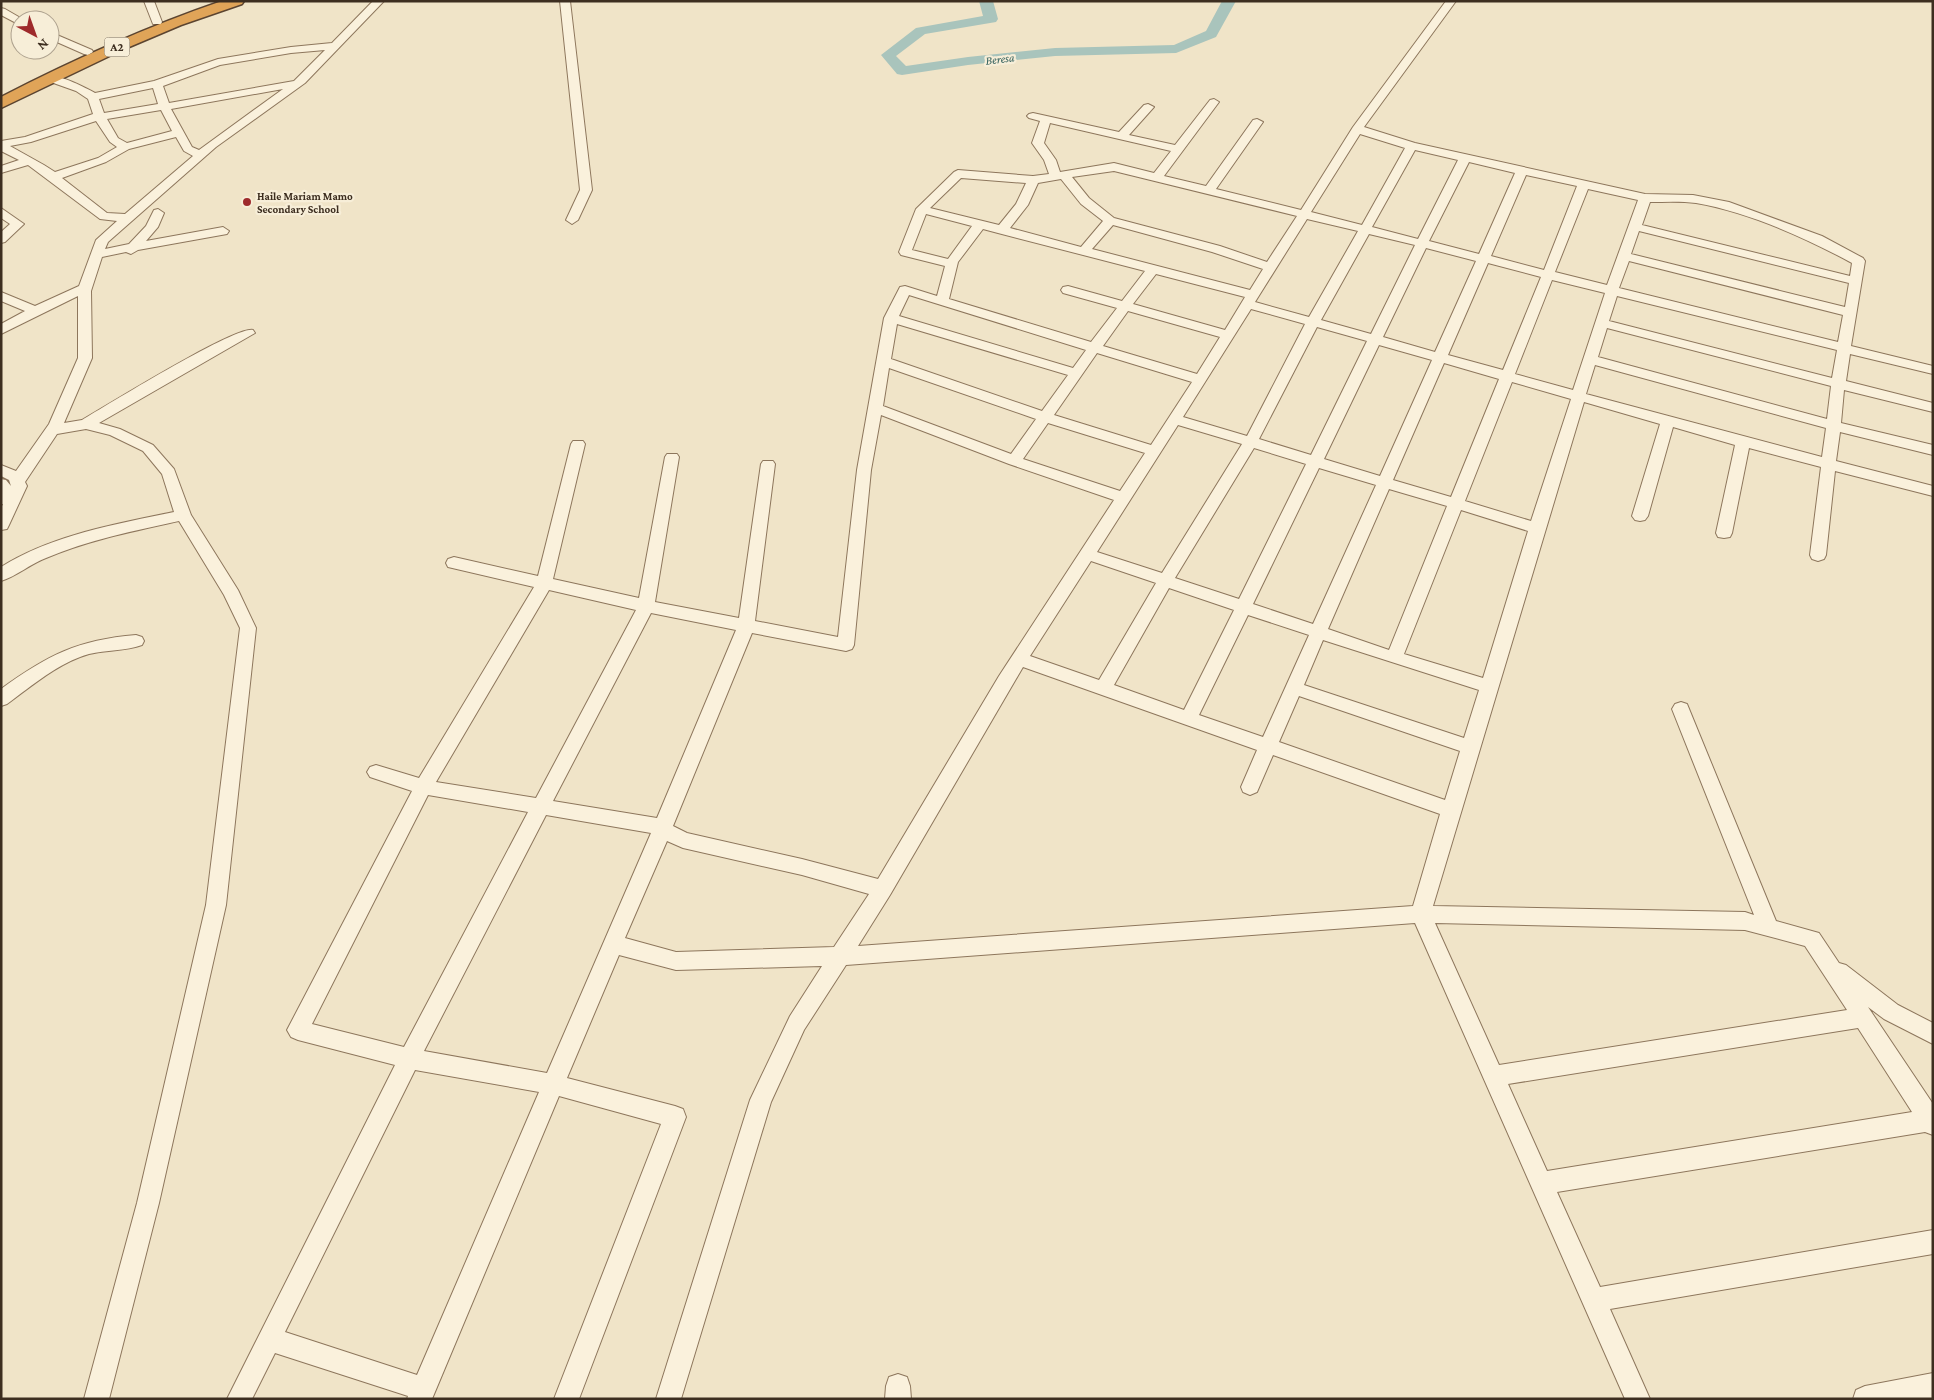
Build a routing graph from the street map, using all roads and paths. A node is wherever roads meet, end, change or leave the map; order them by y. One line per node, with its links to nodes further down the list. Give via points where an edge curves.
1 (11, 1): 8 (street)
2 (149, 1): 9 (street)
3 (216, 1): 9 (highway, A2)
4 (237, 1): 13 (highway, A2, via 146,34)
5 (379, 1): 11 (street)
6 (565, 1): 50 (street, via 586,190)
7 (1451, 1): 26 (street)
8 (2, 12)
9 (157, 22): 12 (highway, A2)
10 (60, 39): 12 (street)
11 (335, 46): 14 (street, via 218,62); 15 (street)
12 (88, 52): 16 (highway, A2)
13 (49, 78): 17 (street, via 80,89); 19 (highway, A2)
14 (157, 84): 17 (street); 20 (street)
15 (297, 84): 20 (street); 33 (street)
16 (1, 94)
17 (93, 98): 23 (street)
18 (1214, 102): 32 (street)
19 (1, 103)
20 (165, 107): 23 (street); 27 (street)
21 (1148, 107): 28 (street)
22 (1033, 116): 24 (street)
23 (99, 117): 29 (street); 31 (street, via 114,140)
24 (1046, 119): 28 (street); 38 (street, via 1038,142)
25 (1257, 122): 43 (street)
26 (1357, 129): 30 (street); 48 (street)
27 (178, 134): 31 (street); 33 (street, via 188,148)
28 (1122, 136): 32 (street)
29 (1, 145): 35 (street)
30 (1412, 146): 34 (street); 54 (street)
31 (125, 147): 39 (street, via 102,160)
32 (1178, 149): 40 (street)
33 (201, 155): 49 (street)
34 (1465, 158): 37 (street); 58 (street)
35 (29, 161): 36 (street); 39 (street)
36 (1, 170)
37 (1522, 171): 42 (street); 64 (street)
38 (1060, 175): 40 (street, via 1114,166); 41 (street); 51 (street)
39 (53, 177): 49 (street, via 104,216)
40 (1157, 177): 43 (street)
41 (1033, 180): 45 (street, via 958,174); 55 (street, via 1022,205)
42 (1584, 185): 44 (street); 68 (street)
43 (1209, 190): 48 (street)
44 (1645, 198): 53 (street); 69 (street, via 1693,199 1725,206 1818,239 1860,261)
45 (922, 209): 52 (street); 65 (street, via 905,252)
46 (1, 212): 57 (street, via 18,224)
47 (158, 213): 59 (street, via 152,227)
48 (1305, 214): 54 (street); 66 (street)
49 (127, 218): 61 (street, via 102,240)
50 (572, 220)
51 (1110, 221): 60 (street); 66 (street, via 1216,249)
52 (980, 224): 55 (street); 65 (street)
53 (1636, 228): 62 (street); 69 (street)
54 (1367, 229): 58 (street); 80 (street)
55 (1002, 230): 60 (street)
56 (223, 231): 59 (street)
57 (1, 239)
58 (1422, 243): 64 (street); 85 (street)
59 (133, 248): 61 (street); 63 (street)
60 (1084, 251): 67 (street)
61 (96, 254): 70 (street)
62 (1625, 256): 72 (street); 78 (street)
63 (123, 258)
64 (1484, 258): 68 (street); 88 (street)
65 (951, 264): 75 (street)
66 (1271, 268): 74 (street)
67 (1153, 269): 74 (street); 76 (street)
68 (1550, 274): 72 (street); 93 (street)
69 (1855, 281): 78 (street)
70 (85, 288): 77 (street); 104 (street, via 85,358)
71 (1068, 290): 76 (street)
72 (1612, 290): 81 (street); 87 (street)
73 (1, 296): 77 (street)
74 (1251, 300): 80 (street); 84 (street)
75 (942, 301): 79 (street, via 905,290); 86 (street)
76 (1125, 306): 84 (street); 86 (street)
77 (35, 311): 82 (street)
78 (1849, 312): 87 (street)
79 (891, 318): 90 (street); 92 (street)
80 (1313, 322): 85 (street); 105 (street)
81 (1602, 323): 89 (street); 95 (street)
82 (1, 330)
83 (248, 333): 102 (street)
84 (1228, 335): 94 (street)
85 (1375, 339): 88 (street); 112 (street)
86 (1094, 348): 92 (street); 94 (street)
87 (1844, 348): 91 (street); 95 (street)
88 (1440, 357): 93 (street); 117 (street)
89 (1590, 359): 96 (street); 103 (street)
90 (883, 361): 97 (street); 99 (street)
91 (1933, 370)
92 (1076, 373): 99 (street)
93 (1508, 376): 96 (street); 121 (street)
94 (1200, 380): 100 (street)
95 (1838, 384): 98 (street); 103 (street)
96 (1578, 396): 101 (street); 125 (street)
97 (875, 408): 111 (street); 135 (street, via 864,470 846,645)
98 (1933, 408)
99 (1045, 417): 109 (street); 111 (street)
100 (1175, 419): 105 (street); 109 (street)
101 (1668, 421): 106 (street); 123 (street)
102 (86, 424): 104 (street); 122 (street, via 115,432 148,448 169,473)
103 (1834, 426): 108 (street); 114 (street)
104 (53, 430): 116 (street)
105 (1251, 442): 112 (street); 131 (street)
106 (1743, 442): 114 (street); 126 (street)
107 (578, 444): 132 (street)
108 (1933, 450)
109 (1154, 451): 119 (street)
110 (672, 458): 133 (street)
111 (1014, 461): 119 (street)
112 (1316, 461): 117 (street); 134 (street)
113 (768, 464): 135 (street)
114 (1829, 464): 118 (street); 128 (street)
115 (2, 475): 116 (street, via 15,477); 120 (street, via 4,493)
116 (17, 482): 124 (street, via 19,486)
117 (1386, 482): 121 (street); 136 (street)
118 (1933, 491)
119 (1123, 498): 127 (street)
120 (1, 499)
121 (1456, 503): 125 (street); 138 (street)
122 (182, 515): 130 (street, via 87,538 39,555); 172 (street, via 232,594 248,628 216,905 148,1203)
123 (1640, 516)
124 (1, 525)
125 (1537, 528): 140 (street)
126 (1724, 533)
127 (1087, 554): 131 (street); 139 (street)
128 (1818, 555)
129 (454, 563): 132 (street)
130 (1, 575)
131 (1165, 581): 134 (street); 141 (street)
132 (544, 584): 133 (street); 149 (street)
133 (646, 606): 135 (street); 151 (street)
134 (1243, 608): 136 (street); 145 (street)
135 (745, 626): 153 (street)
136 (1318, 632): 138 (street); 142 (street)
137 (136, 641): 143 (street, via 103,644 73,653 36,673)
138 (1394, 658): 140 (street)
139 (1020, 659): 141 (street); 154 (street)
140 (1488, 686): 147 (street)
141 (1104, 687): 145 (street)
142 (1294, 688): 146 (street); 147 (street)
143 (1, 699)
144 (1681, 710): 156 (street)
145 (1188, 718): 146 (street)
146 (1268, 746): 150 (street); 152 (street)
147 (1470, 747): 152 (street)
148 (376, 772): 149 (street)
149 (423, 787): 151 (street); 162 (street, via 298,1030)
150 (1250, 787)
151 (542, 807): 153 (street); 162 (street)
152 (1451, 810): 155 (street)
153 (662, 829): 154 (street, via 683,840); 157 (street)
154 (883, 889): 158 (street)
155 (1421, 914): 156 (street, via 1745,921); 158 (street); 163 (street)
156 (1769, 927): 159 (street, via 1812,939)
157 (612, 944): 158 (street, via 676,961); 164 (street)
158 (839, 956): 175 (street, via 797,1023 761,1100)
159 (1828, 964): 160 (street); 161 (street, via 1891,1012)
160 (1863, 1017): 163 (street); 165 (street)
161 (1933, 1034)
162 (409, 1059): 164 (street); 169 (street)
163 (1493, 1076): 166 (street)
164 (552, 1084): 171 (street); 174 (street, via 675,1117)
165 (1932, 1122): 166 (street)
166 (1541, 1183): 168 (street)
167 (1933, 1242): 168 (street)
168 (1594, 1300): 176 (street)
169 (269, 1339): 171 (street); 173 (street)
170 (1933, 1386): 177 (street)
171 (421, 1394)
172 (96, 1399)
173 (239, 1399)
174 (566, 1399)
175 (668, 1399)
176 (1638, 1399)
177 (1865, 1399)

